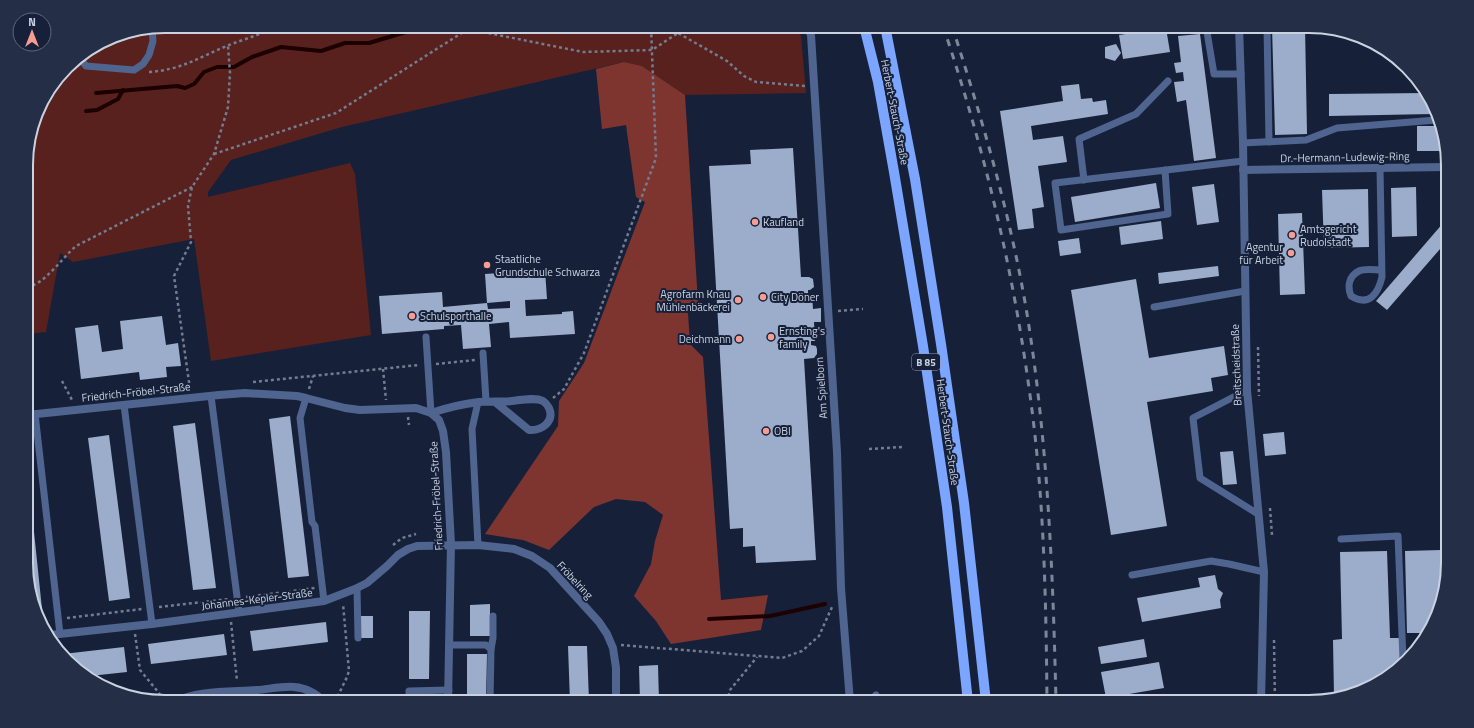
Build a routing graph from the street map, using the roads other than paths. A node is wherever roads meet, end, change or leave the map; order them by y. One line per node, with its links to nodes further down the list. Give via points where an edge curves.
1 (810, 33): 58 (street, Am Spielborn, via 837,452 841,588)
2 (866, 33): 59 (main road, Herbert-Stauch-Straße / B 85, via 879,89 923,346 947,507)
3 (886, 33): 60 (main road, Herbert-Stauch-Straße / B 85, via 915,179 941,344 964,503)
4 (1207, 33): 9 (lane, via 1214,74)
5 (1239, 33): 9 (street, Breitscheidstraße)
6 (1267, 33): 12 (lane)
7 (152, 34): 8 (lane, via 149,55 143,64 134,70 86,66)
8 (83, 62)
9 (1241, 74): 13 (street, Breitscheidstraße)
10 (1168, 81): 19 (lane, via 1136,114 1079,138)
11 (1433, 120): 12 (lane, via 1337,128 1306,140)
12 (1269, 142): 13 (lane)
13 (1243, 143): 14 (street, Breitscheidstraße)
14 (1243, 161): 17 (lane); 18 (street, Breitscheidstraße)
15 (1380, 168): 16 (street, Dr.-Hermann-Ludewig-Ring); 18 (street, Dr.-Hermann-Ludewig-Ring); 20 (lane)
16 (1441, 168)
17 (1165, 170): 19 (lane); 19 (lane, via 1168,214 1061,230 1055,183)
18 (1243, 170): 21 (street, Breitscheidstraße)
19 (1084, 180)
20 (1382, 270): 20 (lane, via 1379,289 1370,298 1362,301 1351,296 1349,284 1352,276 1360,270)
21 (1245, 291): 22 (lane); 25 (street, Breitscheidstraße)
22 (1154, 307)
23 (426, 336): 31 (lane)
24 (483, 356): 28 (lane)
25 (1247, 390): 34 (street, Breitscheidstraße); 34 (lane, via 1193,418 1200,478)
26 (211, 396): 27 (street, Friedrich-Fröbel-Straße, via 245,393); 30 (street, Friedrich-Fröbel-Straße); 42 (lane)
27 (306, 398): 31 (street, Friedrich-Fröbel-Straße, via 360,410 416,408); 41 (lane, via 300,418)
28 (482, 402): 29 (street); 31 (street); 37 (lane, via 472,428)
29 (495, 402): 29 (street, via 543,401 550,411 550,418 543,428 529,430)
30 (124, 405): 32 (street, Friedrich-Fröbel-Straße); 44 (lane)
31 (430, 413): 36 (street, Friedrich-Fröbel-Straße, via 439,420 443,431)
32 (33, 415)
33 (33, 430): 45 (lane)
34 (1258, 514): 38 (street, Breitscheidstraße)
35 (1341, 539): 50 (lane, via 1398,536)
36 (450, 544): 37 (street, Fröbelring); 40 (street, Johannes-Kepler-Straße, via 408,549 367,583); 48 (street, Friedrich-Fröbel-Straße)
37 (478, 545): 57 (street, Fröbelring, via 514,550 532,556 550,568 607,634 613,648 616,668)
38 (1264, 572): 39 (lane, via 1211,562); 61 (street, Breitscheidstraße)
39 (1132, 575)
40 (357, 588): 41 (street, Johannes-Kepler-Straße); 47 (lane)
41 (324, 601): 42 (street, Johannes-Kepler-Straße)
42 (235, 613): 44 (street, Johannes-Kepler-Straße)
43 (493, 616): 49 (lane, via 494,638)
44 (152, 624): 45 (street, Johannes-Kepler-Straße)
45 (60, 634): 46 (street, Johannes-Kepler-Straße)
46 (55, 635)
47 (358, 638)
48 (449, 645): 49 (lane, via 486,645); 51 (street, Friedrich-Fröbel-Straße)
49 (491, 649): 56 (lane)
50 (1403, 655)
51 (448, 690): 54 (lane, via 409,691); 55 (street, Friedrich-Fröbel-Straße)
52 (194, 695): 53 (street, via 293,687)
53 (316, 695)
54 (409, 695)
55 (448, 695)
56 (490, 695)
57 (616, 695)
58 (849, 695)
59 (967, 695)
60 (985, 695)
61 (1262, 695)

